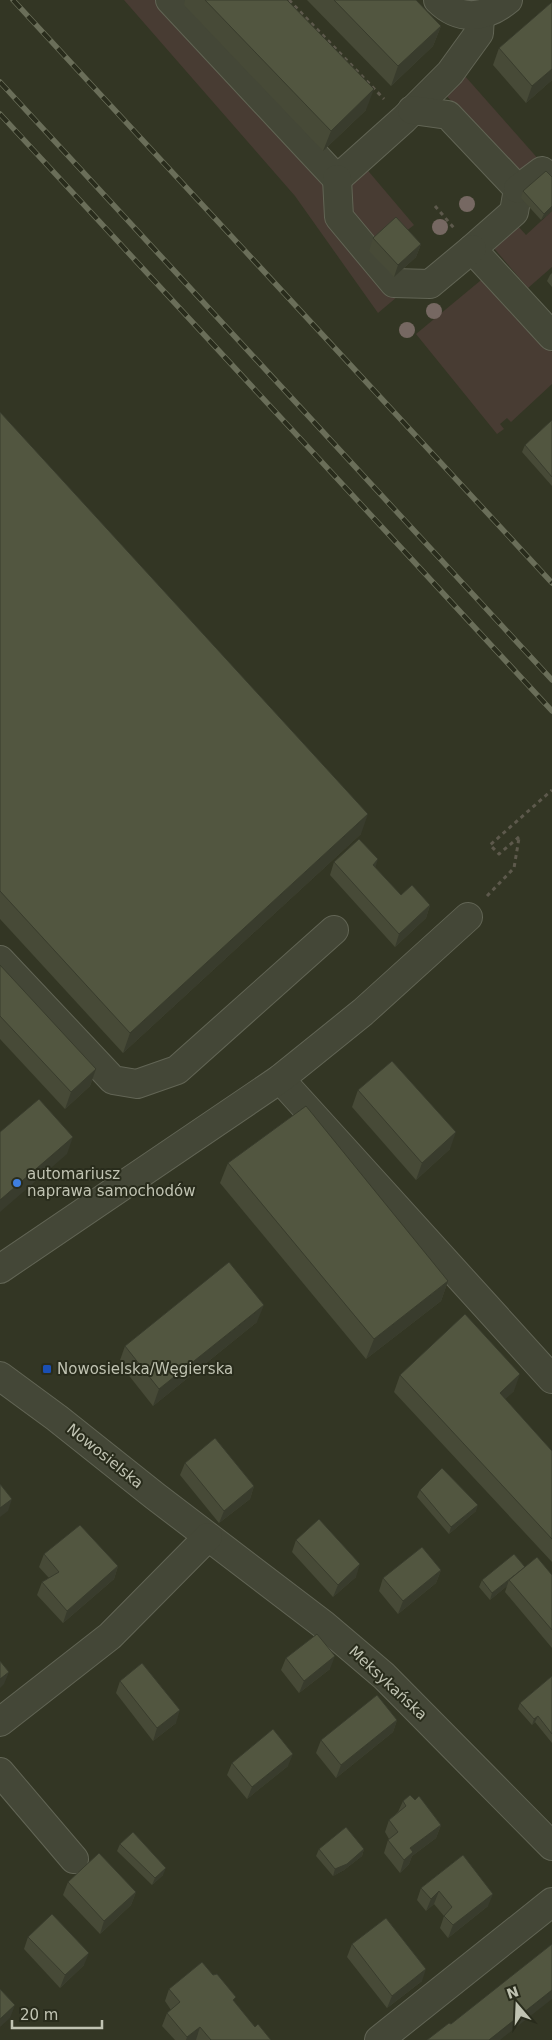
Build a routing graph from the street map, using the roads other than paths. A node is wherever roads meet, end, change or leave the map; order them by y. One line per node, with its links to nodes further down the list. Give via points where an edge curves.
1 (170, 0): 6 (street)
2 (438, 0): 4 (street, via 460,15)
3 (508, 0): 4 (street)
4 (480, 15): 5 (street, via 479,33 450,73)
5 (408, 115): 6 (street); 8 (street, via 448,116)
6 (337, 178): 9 (street, via 340,217 394,283 430,284)
7 (552, 181): 8 (street, via 542,171)
8 (518, 189): 9 (street, via 514,212)
9 (472, 249): 10 (street)
10 (552, 336)
11 (468, 916): 14 (street, via 363,1012)
12 (334, 930): 13 (street, via 177,1070 137,1084 113,1080)
13 (0, 960)
14 (280, 1079): 15 (street); 17 (street)
15 (0, 1269)
16 (0, 1376): 18 (street, Nowosielska)
17 (552, 1379)
18 (208, 1537): 19 (street, via 110,1636); 21 (street, Meksykańska, via 324,1625 384,1676)
19 (0, 1722)
20 (0, 1772): 22 (street)
21 (552, 1846)
22 (74, 1859)
23 (552, 1902): 24 (street)
24 (379, 2040)

